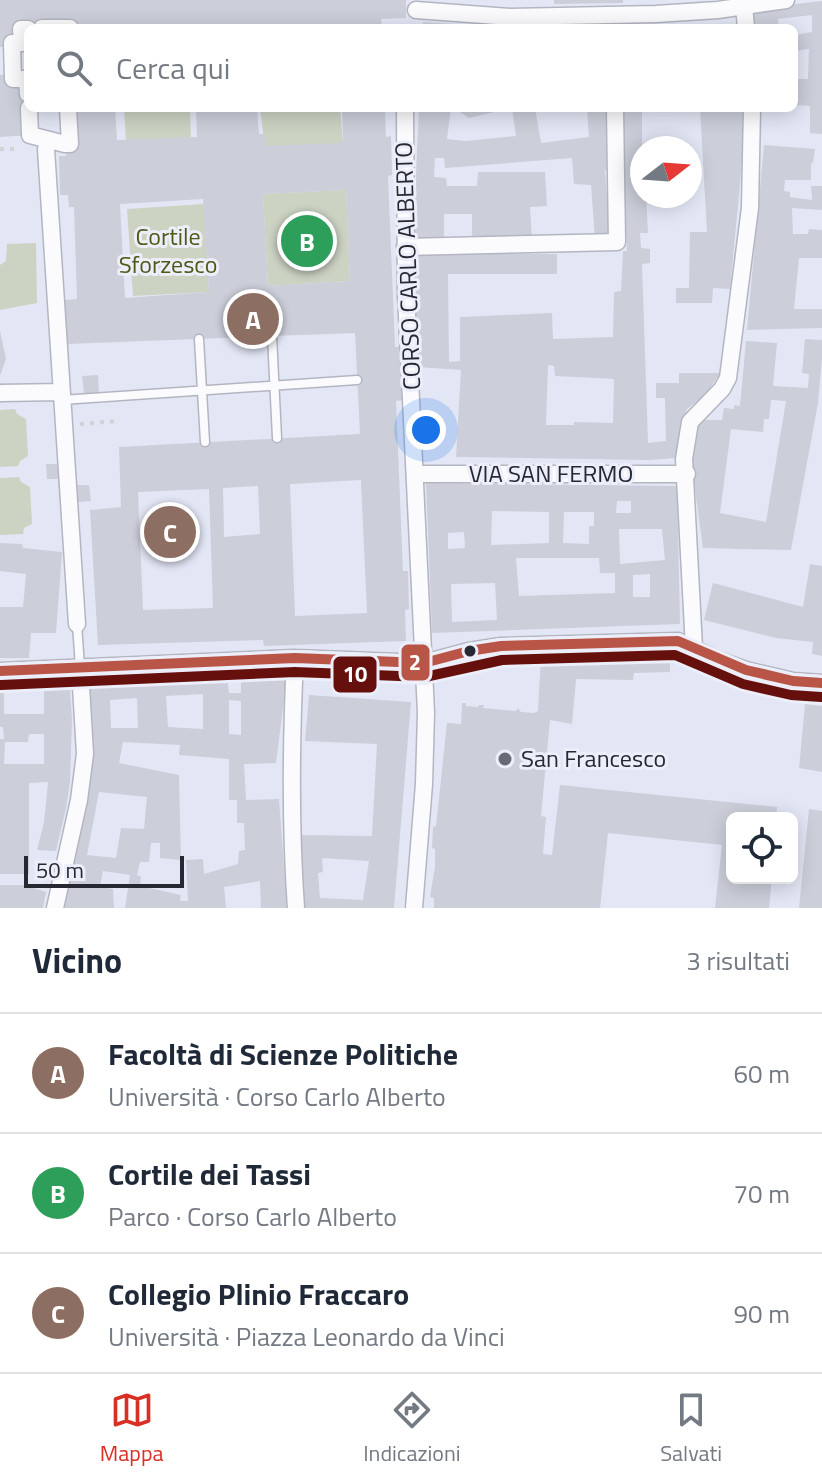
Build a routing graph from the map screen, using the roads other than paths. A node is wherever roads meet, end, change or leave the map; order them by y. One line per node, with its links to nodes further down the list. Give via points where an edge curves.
1 (786, 0): 4 (street)
2 (417, 5): 6 (street, via 511,17)
3 (717, 5): 4 (street); 5 (street)
4 (744, 6): 8 (street)
5 (655, 7): 7 (street)
6 (544, 8): 7 (street)
7 (610, 21)
8 (746, 24)
9 (24, 29): 10 (street, via 22,43 12,43 13,79)
10 (24, 79)
11 (29, 112): 12 (street, via 30,135 70,144)
12 (68, 112)
13 (405, 112): 17 (street, CORSO CARLO ALBERTO)
14 (615, 112): 17 (street, via 617,242)
15 (752, 112): 28 (street, via 750,208 728,378 690,422)
16 (46, 149): 24 (street)
17 (405, 247): 27 (street, CORSO CARLO ALBERTO)
18 (272, 336): 21 (lane)
19 (199, 339): 22 (lane)
20 (357, 380): 21 (lane)
21 (274, 385): 22 (lane); 25 (lane)
22 (202, 390): 24 (lane); 26 (lane)
23 (0, 393): 24 (street)
24 (62, 396): 29 (street)
25 (277, 438)
26 (205, 442)
27 (416, 474): 28 (street, VIA SAN FERMO); 32 (street, CORSO CARLO ALBERTO)
28 (687, 474): 30 (street)
29 (77, 624): 33 (lane)
30 (694, 648): 32 (street, via 678,641 501,646); 35 (street, via 746,670)
31 (295, 658): 32 (street); 33 (street); 37 (street, via 291,756)
32 (424, 663): 38 (street, CORSO CARLO ALBERTO, via 424,784)
33 (80, 669): 34 (street); 36 (street, via 85,754)
34 (0, 671)
35 (822, 683)
36 (55, 908)
37 (296, 908)
38 (414, 908)

